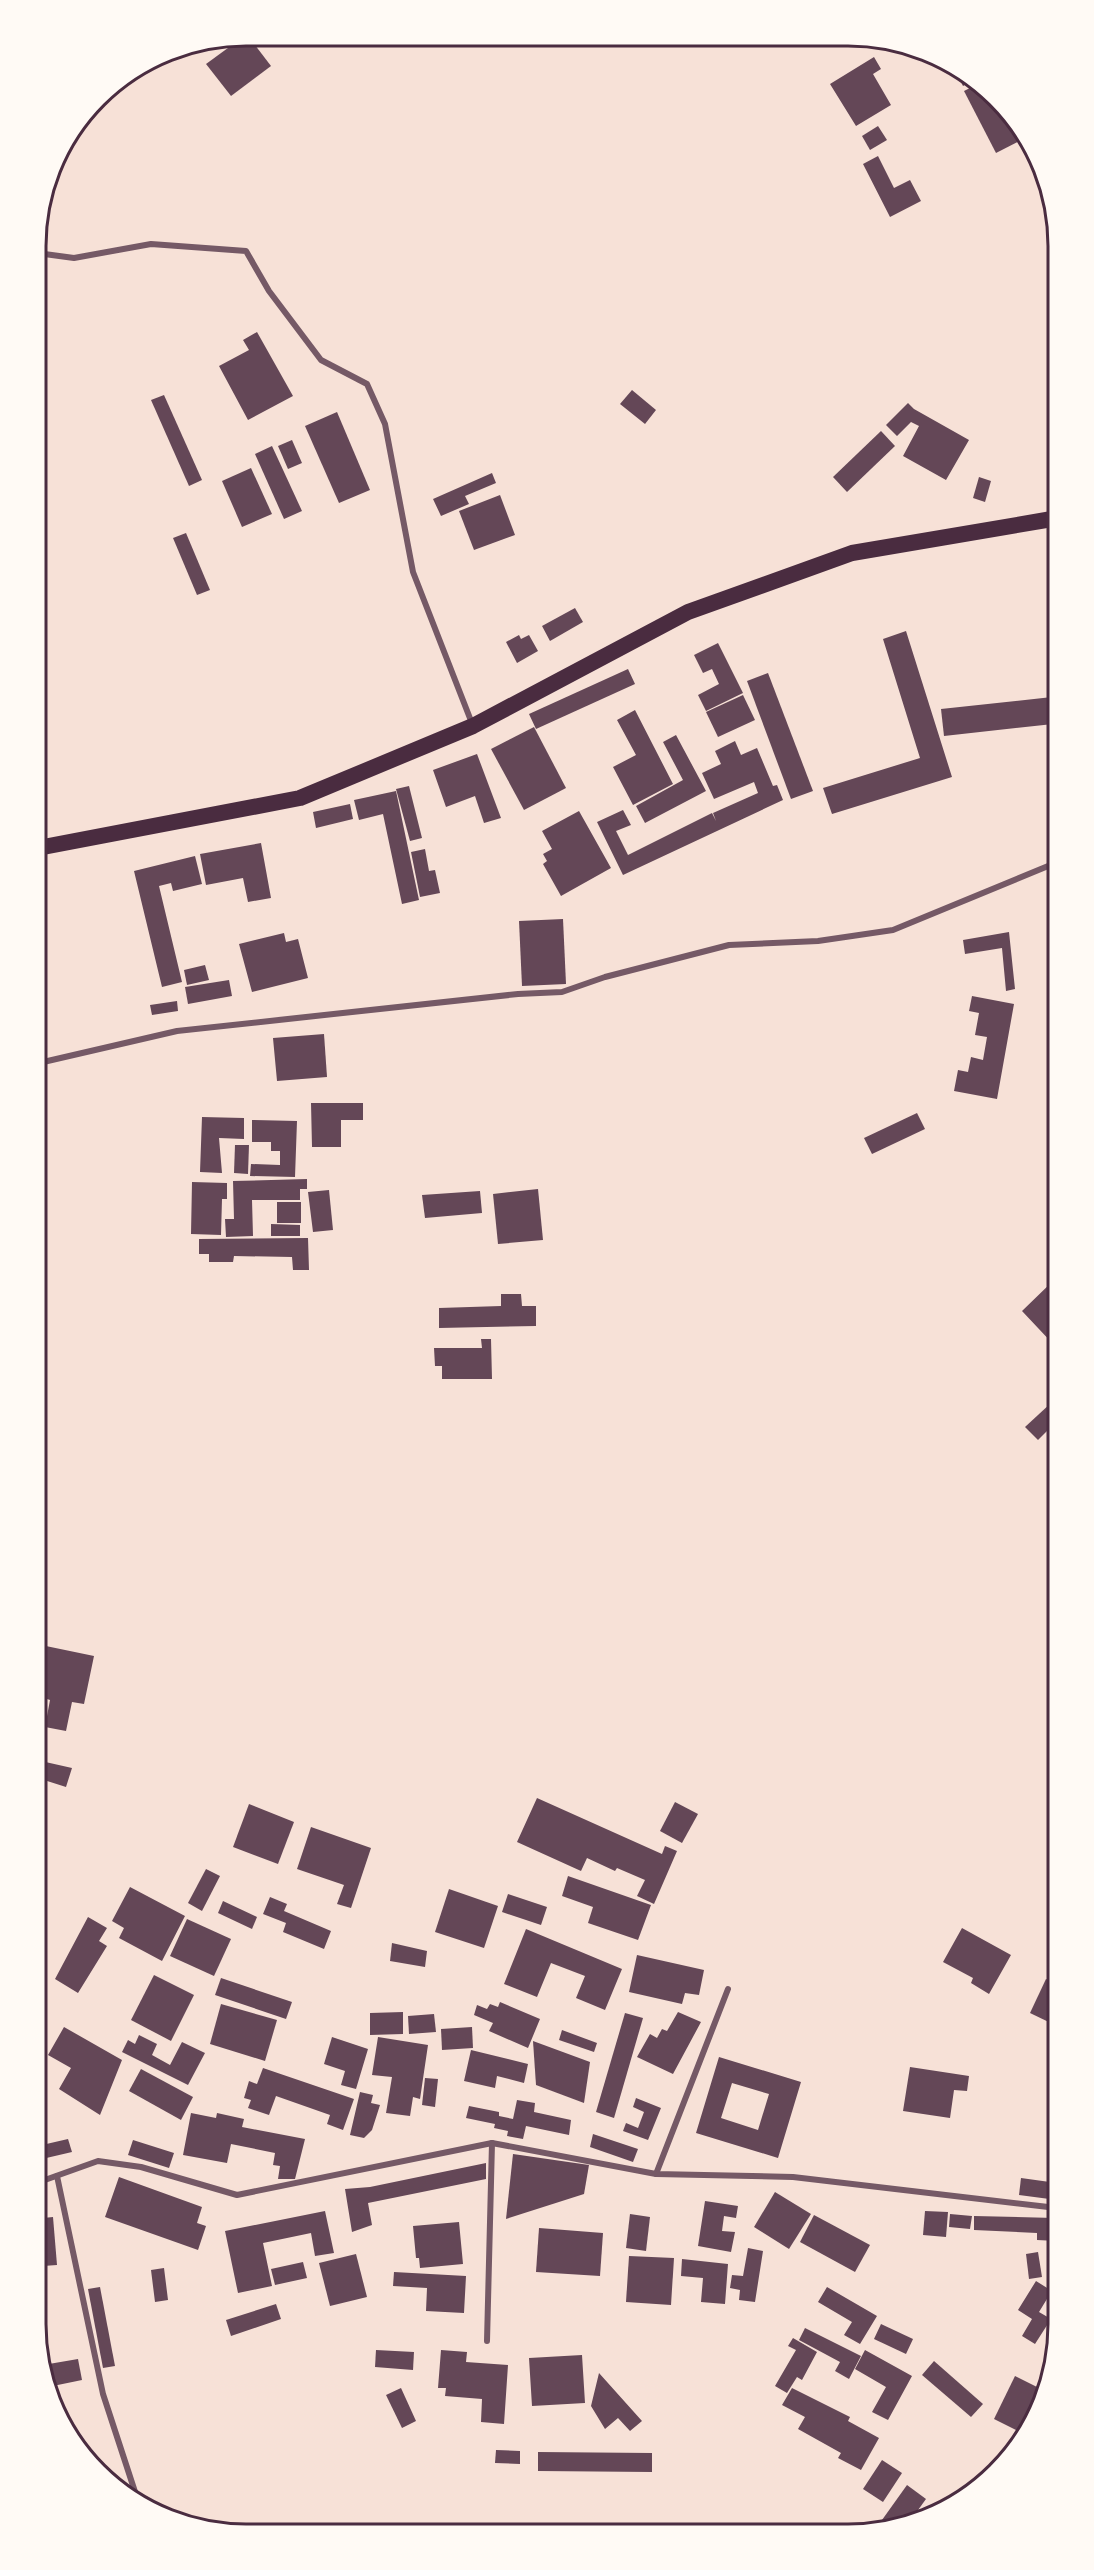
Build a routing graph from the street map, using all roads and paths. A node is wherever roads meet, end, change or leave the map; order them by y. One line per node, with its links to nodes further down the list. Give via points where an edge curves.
1 (47, 254): 3 (street, via 74,258 151,244 246,251 269,291 321,360 367,384 386,424 413,572)
2 (1048, 520): 3 (highway, via 852,553 688,612)
3 (473, 726): 4 (highway, via 300,798)
4 (47, 846)
5 (1048, 866): 6 (street, via 893,930 818,941 729,945 605,977 562,993 518,994 177,1031)
6 (47, 1061)
7 (728, 1989): 9 (street)
8 (492, 2143): 9 (street); 10 (street, via 237,2195 141,2168 98,2161); 13 (street)
9 (656, 2174): 12 (street, via 793,2177)
10 (57, 2176): 11 (street); 14 (street, via 103,2394)
11 (46, 2180)
12 (1047, 2207)
13 (487, 2341)
14 (134, 2489)

